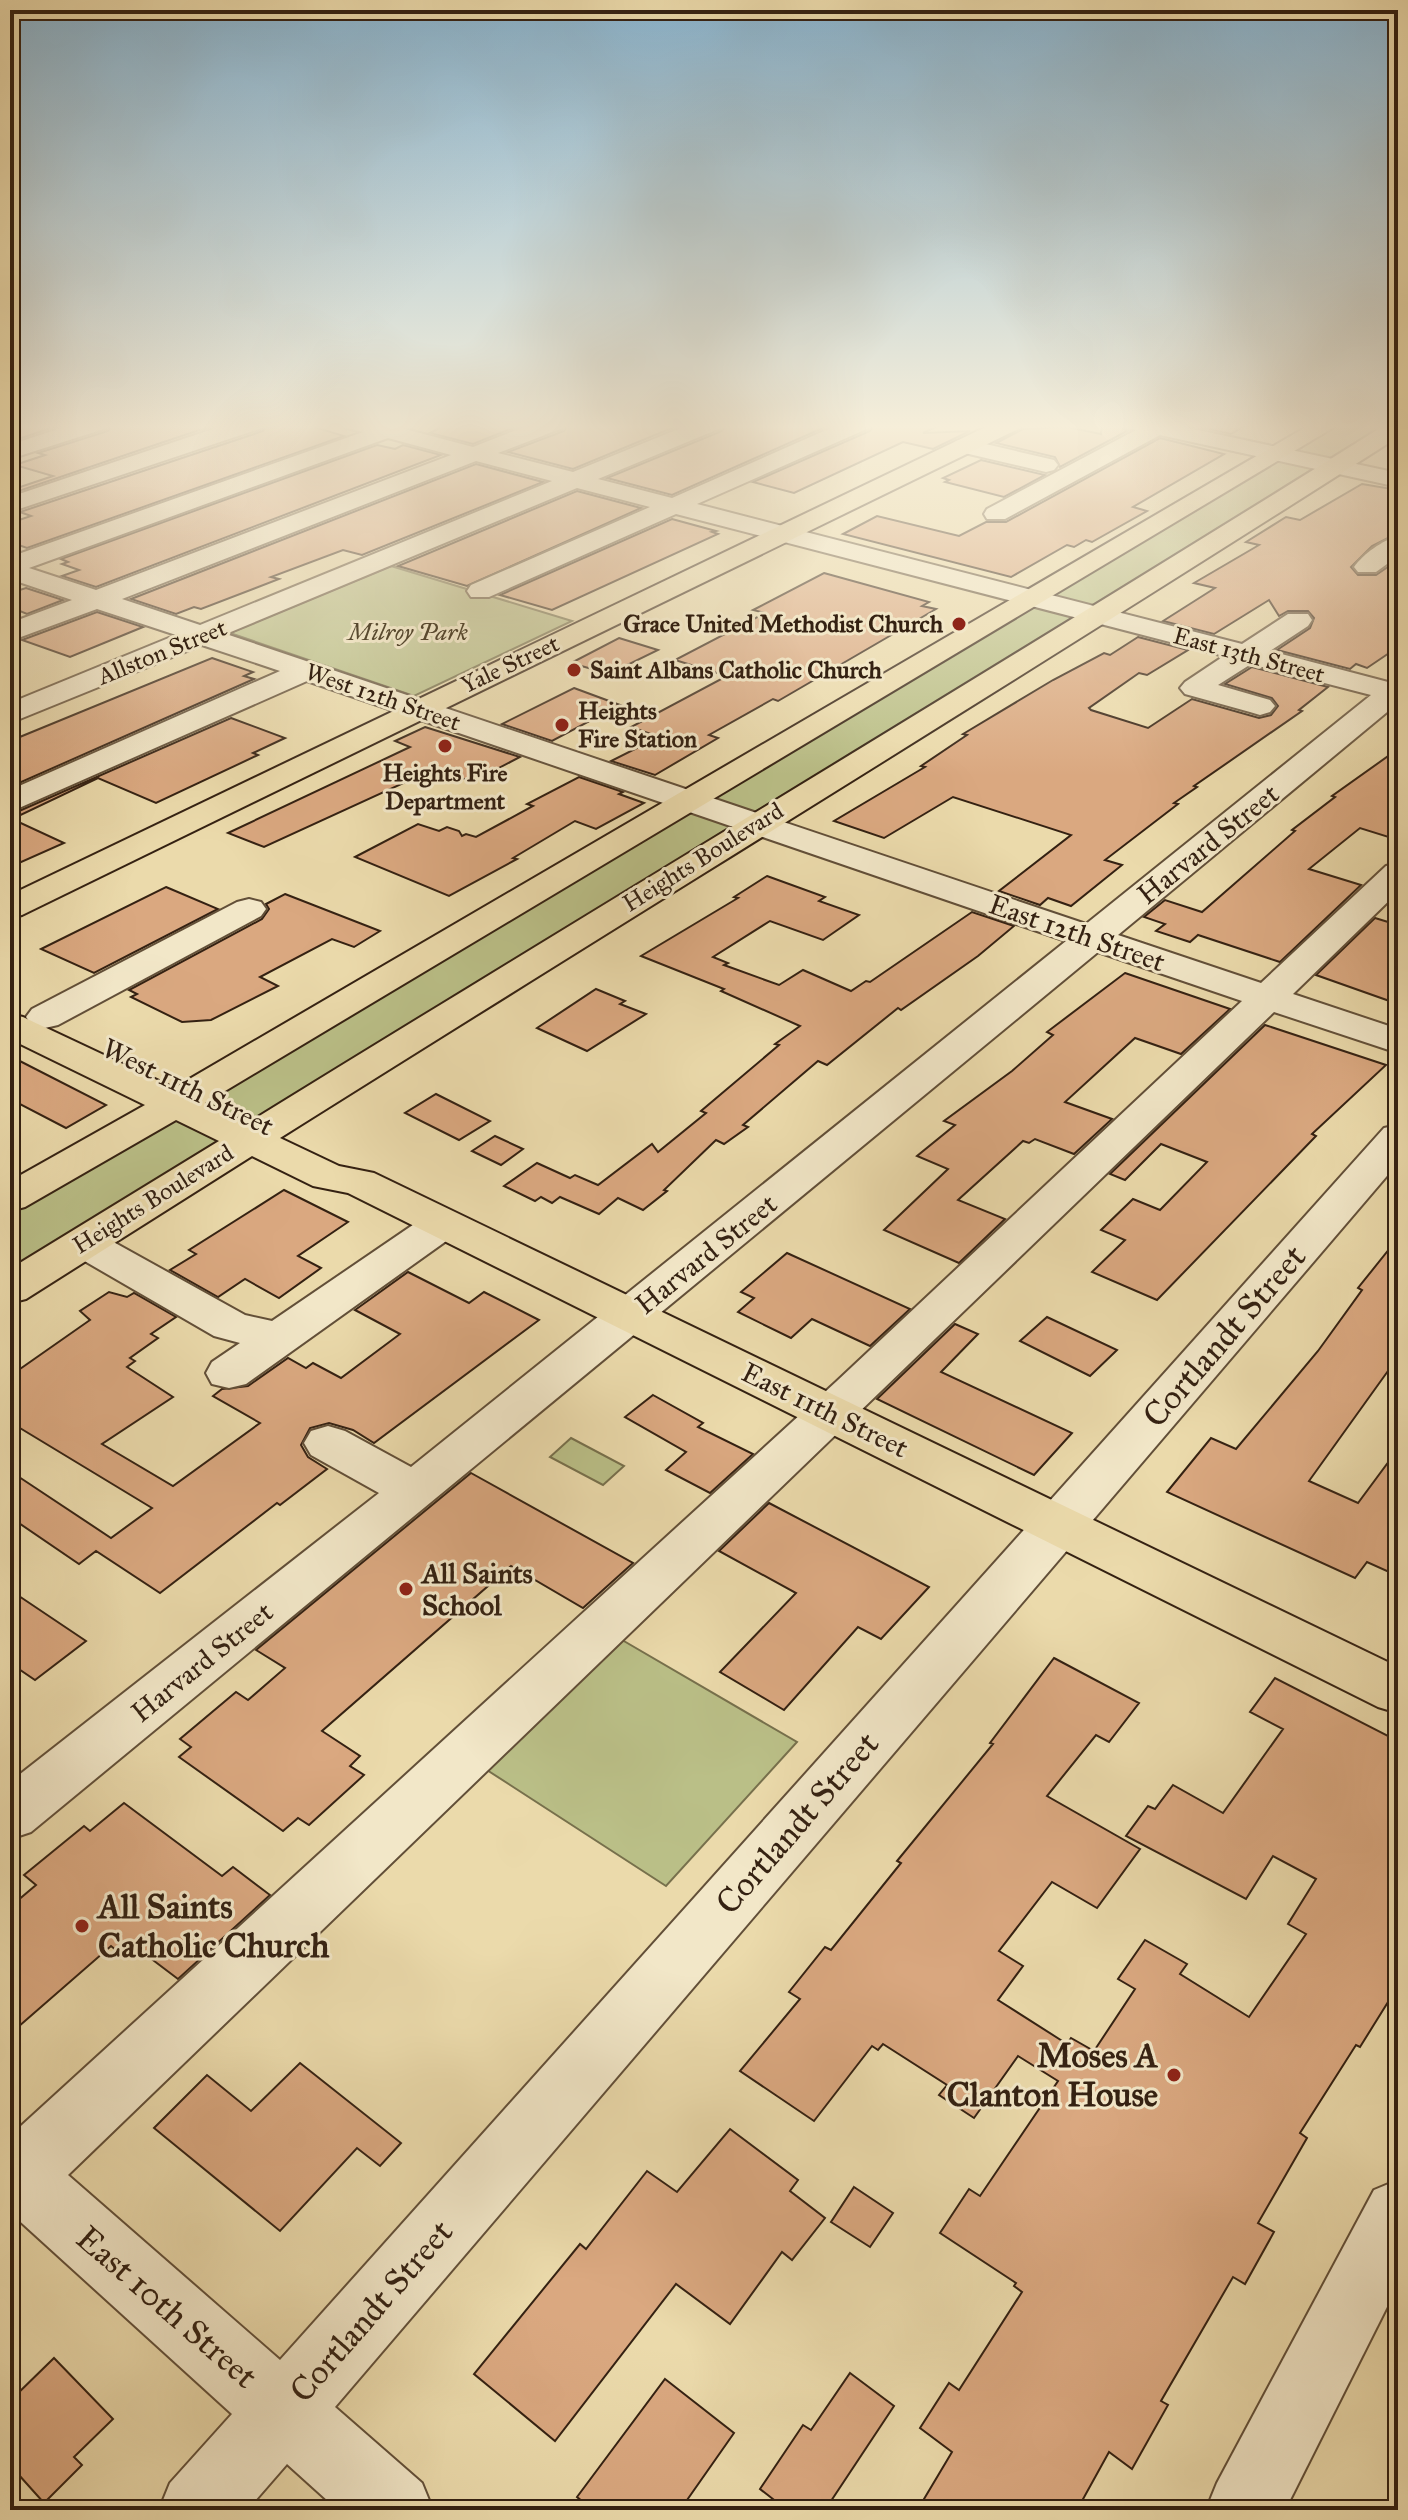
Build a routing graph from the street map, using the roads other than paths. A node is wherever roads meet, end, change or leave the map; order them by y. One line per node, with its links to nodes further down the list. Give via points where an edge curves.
1 (85, 541): 11 (street)
2 (250, 541): 14 (street)
3 (432, 541): 18 (street, Allston Street)
4 (595, 541): 12 (street)
5 (768, 541): 23 (main road, Yale Street)
6 (808, 541): 13 (street, East 13th Street)
7 (1129, 541): 13 (main road, Heights Boulevard)
8 (1218, 541): 15 (main road, Heights Boulevard)
9 (1398, 544): 10 (street)
10 (1367, 567)
11 (10, 568): 14 (street, West 12th Street)
12 (480, 591)
13 (1031, 598): 15 (street, East 13th Street); 26 (main road, Heights Boulevard)
14 (97, 600): 17 (street); 18 (street, West 12th Street)
15 (1100, 616): 19 (street, East 13th Street); 27 (main road, Heights Boulevard)
16 (1298, 620): 19 (street)
17 (10, 633)
18 (203, 636): 20 (street, West 12th Street); 24 (street, Allston Street)
19 (1246, 654): 21 (street, East 13th Street); 22 (street, via 1195,688)
20 (305, 671): 23 (street, West 12th Street); 25 (street)
21 (1397, 691): 31 (street, Harvard Street)
22 (1260, 706)
23 (418, 708): 26 (street, West 12th Street); 29 (main road, Yale Street)
24 (10, 714)
25 (10, 802)
26 (689, 802): 27 (street, West 12th Street); 36 (main road, Heights Boulevard)
27 (756, 824): 31 (street, East 12th Street); 37 (main road, Heights Boulevard)
28 (1398, 873): 32 (street)
29 (10, 908)
30 (249, 909): 34 (street)
31 (1092, 939): 32 (street, East 12th Street); 43 (street, Harvard Street)
32 (1267, 998): 35 (street, East 12th Street); 46 (street)
33 (10, 999): 34 (main road, West 11th Street)
34 (28, 1021): 36 (main road, West 11th Street)
35 (1398, 1042)
36 (184, 1098): 37 (main road, West 11th Street); 39 (main road, Heights Boulevard)
37 (259, 1133): 40 (main road, East 11th Street, via 328,1177 359,1182); 41 (main road, Heights Boulevard)
38 (1398, 1137): 49 (street, Cortlandt Street)
39 (10, 1198)
40 (441, 1225): 43 (main road, East 11th Street); 44 (street)
41 (84, 1243): 42 (main road, Heights Boulevard); 44 (street, via 230,1326)
42 (10, 1289)
43 (632, 1314): 46 (main road, East 11th Street); 48 (street, Harvard Street)
44 (280, 1338): 45 (street)
45 (229, 1373)
46 (831, 1413): 49 (main road, East 11th Street); 52 (street)
47 (328, 1443): 48 (street)
48 (415, 1491): 51 (street, Harvard Street)
49 (1058, 1525): 50 (main road, East 11th Street); 54 (street, Cortlandt Street)
50 (1398, 1692)
51 (10, 1815)
52 (13, 2176): 54 (street, East 10th Street)
53 (1398, 2213): 57 (street)
54 (285, 2410): 55 (street, Cortlandt Street); 56 (street, East 10th Street)
55 (197, 2510)
56 (395, 2510)
57 (1244, 2510)

